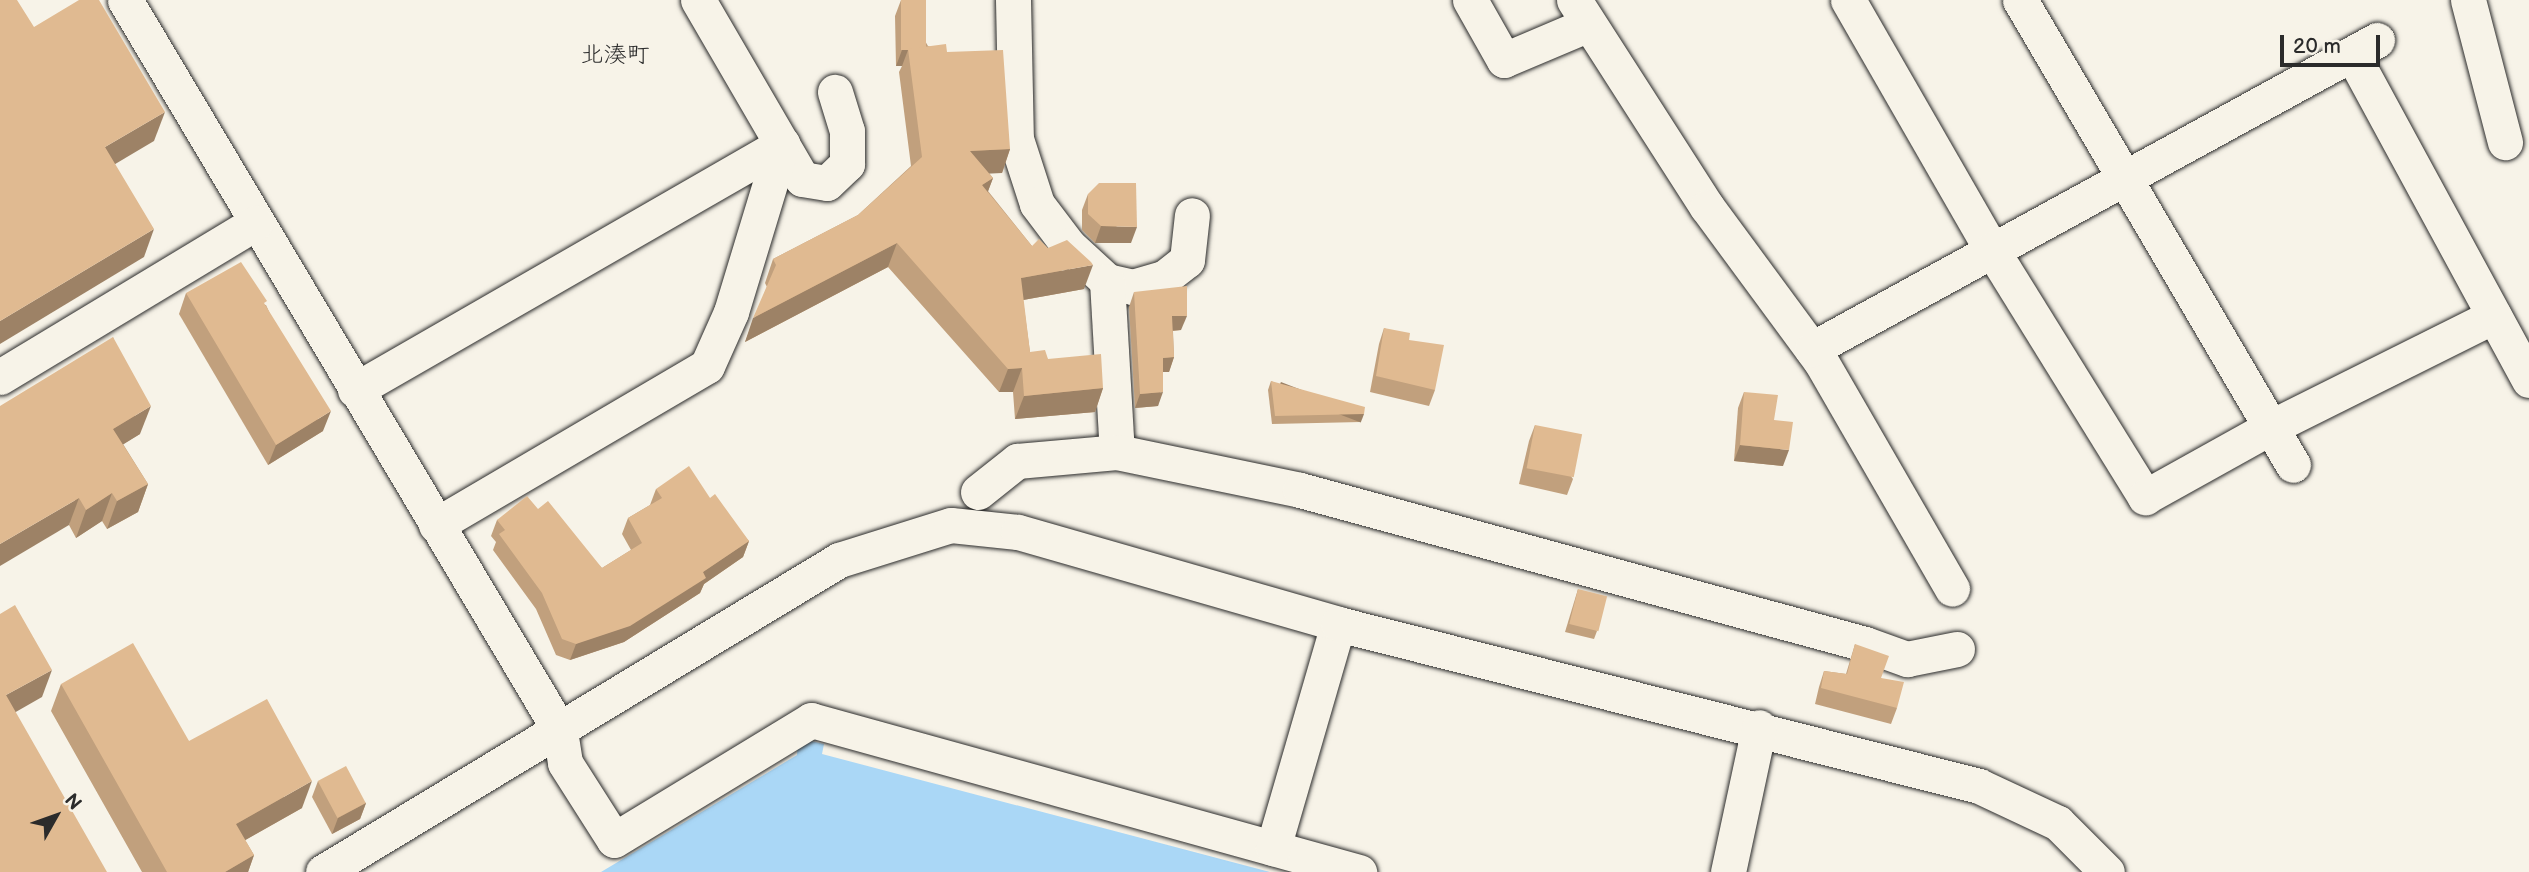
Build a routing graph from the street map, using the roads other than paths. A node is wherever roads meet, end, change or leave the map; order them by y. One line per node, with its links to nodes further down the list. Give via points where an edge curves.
1 (125, 0): 14 (street)
2 (1013, 0): 16 (street, via 1016,139 1037,204 1068,245)
3 (1470, 0): 8 (street, via 1504,60)
4 (1848, 0): 15 (street)
5 (2020, 0): 12 (street)
6 (2468, 0): 10 (street)
7 (703, 1): 11 (street)
8 (1581, 13): 18 (street, via 1707,207)
9 (835, 92): 11 (street, via 847,131 848,164 827,183 802,179)
10 (2505, 142)
11 (782, 144): 21 (street); 26 (street, via 731,312 707,366)
12 (2124, 177): 15 (street); 17 (street, via 2365,47); 22 (street)
13 (1192, 215): 16 (street, via 1187,260 1164,278 1132,288)
14 (255, 223): 19 (street); 21 (street)
15 (1992, 250): 18 (street); 22 (street, via 2145,497)
16 (1107, 281): 23 (street)
17 (2494, 316): 20 (street); 22 (street)
18 (1812, 349): 27 (street)
19 (0, 377)
20 (2529, 380)
21 (355, 390): 26 (street)
22 (2271, 427): 24 (street)
23 (1117, 452): 25 (street, via 1017,461); 29 (street, via 1300,490 1907,659)
24 (2293, 465)
25 (978, 492)
26 (436, 525): 31 (street)
27 (1952, 589)
28 (1338, 624): 30 (street); 31 (street, via 1018,532 951,525 839,559); 32 (street)
29 (1956, 649)
30 (1759, 727): 35 (street); 36 (street, via 1979,786 2058,823)
31 (560, 731): 32 (street, via 565,763 614,840 811,720); 33 (street)
32 (1273, 848): 34 (street)
33 (323, 872)
34 (1359, 872)
35 (1728, 872)
36 (2107, 872)

